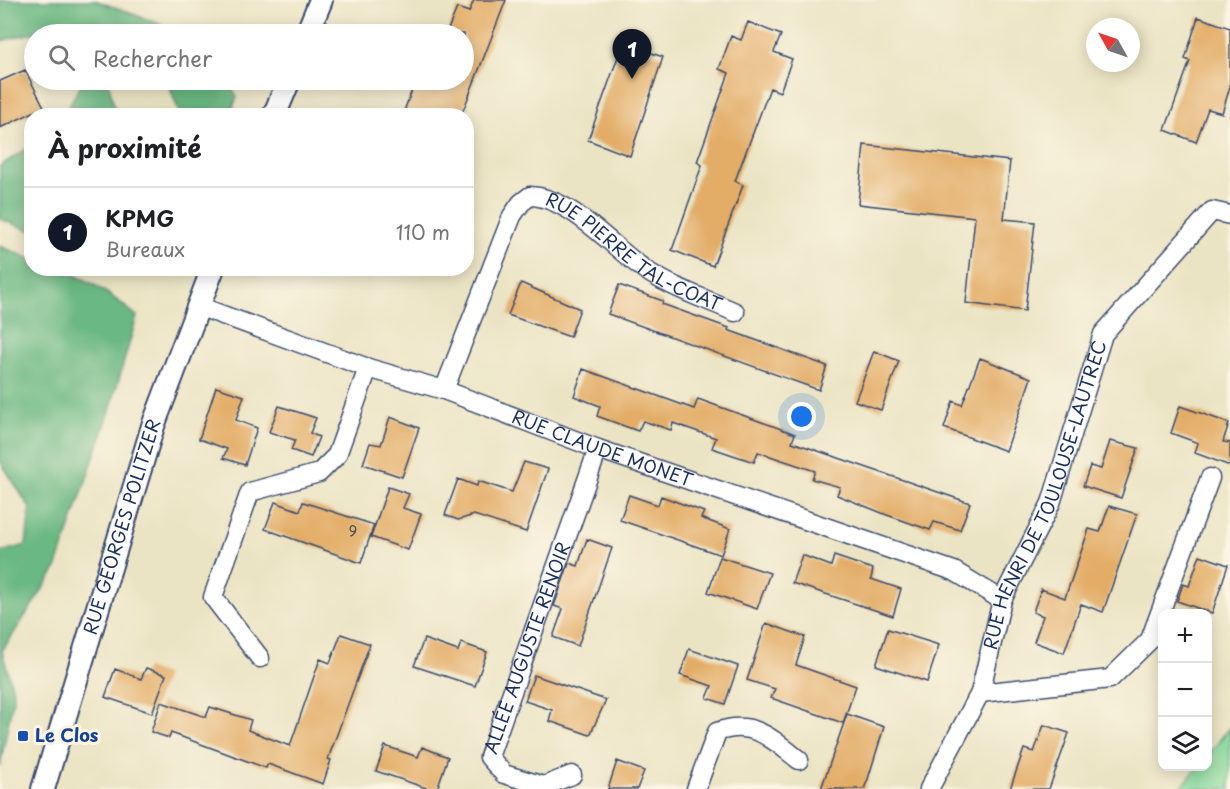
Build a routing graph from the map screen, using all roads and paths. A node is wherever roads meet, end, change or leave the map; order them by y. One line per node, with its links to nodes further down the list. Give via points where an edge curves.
1 (323, 0): 2 (street)
2 (311, 19)
3 (285, 90): 4 (street)
4 (277, 108)
5 (1230, 215): 13 (street, RUE HENRI DE TOULOUSE-LAUTREC, via 1212,211 1103,334 1051,503)
6 (210, 276): 7 (street, RUE GEORGES POLITZER)
7 (198, 306): 9 (street, RUE CLAUDE MONET); 18 (street, RUE GEORGES POLITZER, via 153,426)
8 (735, 312): 10 (street, RUE PIERRE TAL-COAT, via 677,289 647,271 581,219 553,202 530,196 512,216)
9 (368, 368): 10 (street, RUE CLAUDE MONET); 14 (street, via 337,454 319,473 250,492 213,597)
10 (444, 390): 11 (street, RUE CLAUDE MONET)
11 (598, 449): 13 (street, RUE CLAUDE MONET, via 954,571); 17 (street, ALLÉE AUGUSTE RENOIR, via 489,757 504,774 544,786)
12 (1210, 477): 15 (street, via 1150,640 1110,679)
13 (1002, 600): 15 (street, RUE HENRI DE TOULOUSE-LAUTREC)
14 (260, 658)
15 (980, 693): 20 (street, RUE HENRI DE TOULOUSE-LAUTREC)
16 (799, 760): 19 (street, via 751,727 734,726 717,732)
17 (572, 775)
18 (43, 789)
19 (696, 789)
20 (929, 789)

